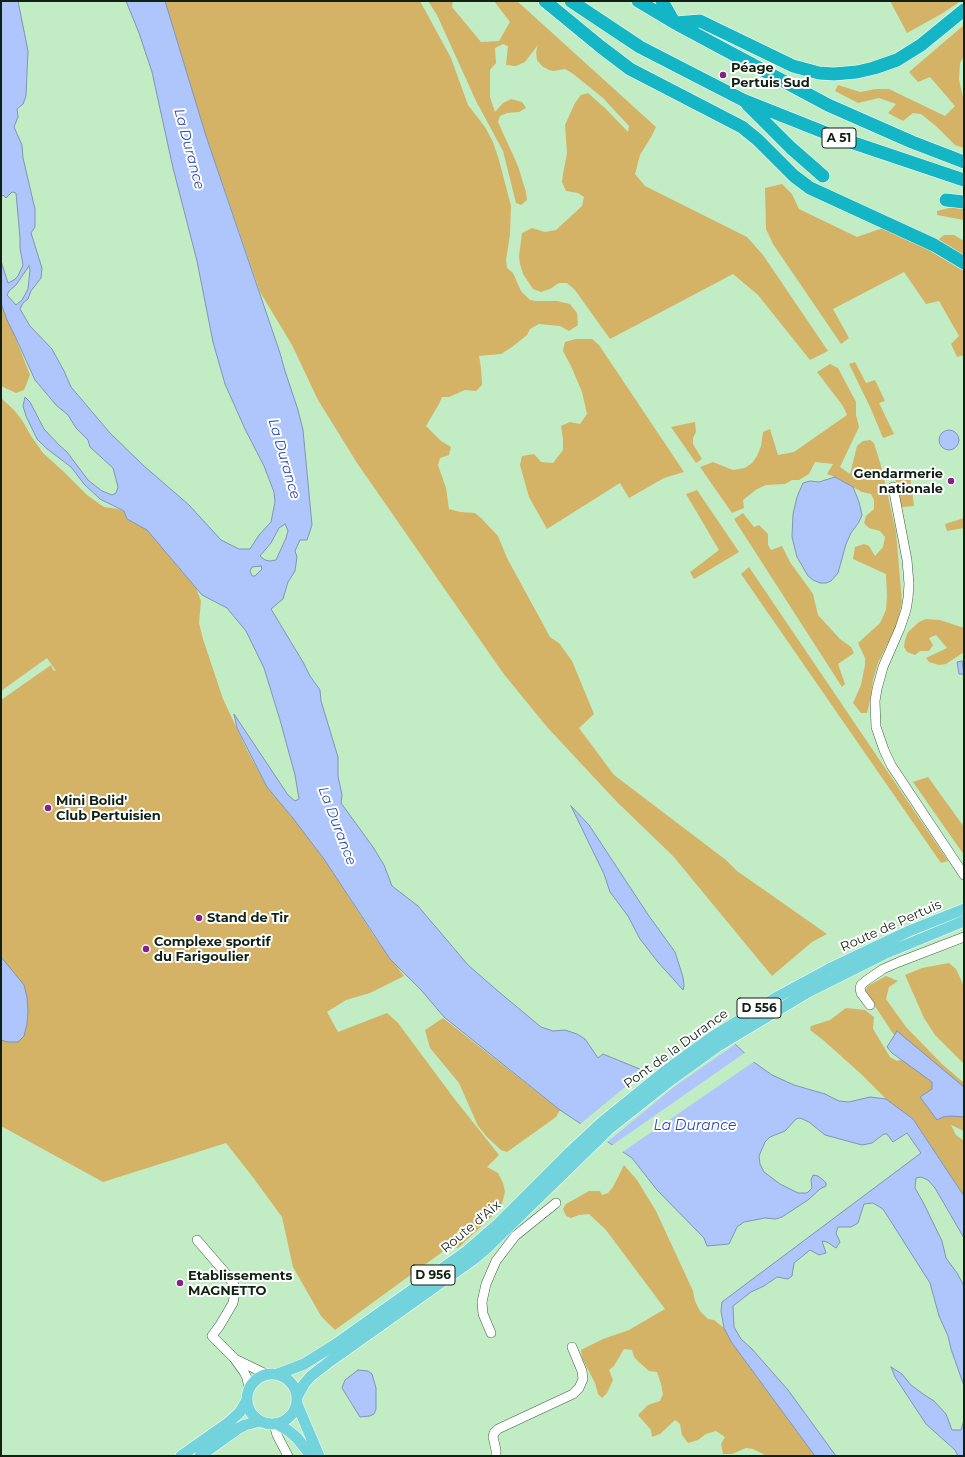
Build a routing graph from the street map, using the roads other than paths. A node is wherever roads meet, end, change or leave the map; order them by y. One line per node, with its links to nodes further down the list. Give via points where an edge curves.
1 (545, 1): 13 (highway, via 630,68 742,127 810,188 934,245)
2 (571, 1): 7 (highway, A 51, via 640,46)
3 (638, 1): 6 (highway, A 51)
4 (662, 1): 6 (highway)
5 (964, 10): 6 (highway, via 926,41 897,60 868,69 834,74 793,66 700,21)
6 (675, 24): 8 (highway, A 51, via 828,105)
7 (743, 100): 9 (highway); 10 (highway, A 51, via 836,137)
8 (964, 162)
9 (823, 176)
10 (964, 180)
11 (946, 200): 12 (highway)
12 (964, 202)
13 (964, 263)
14 (893, 487): 15 (street, via 909,584 906,610 879,682 875,701 876,727 891,765)
15 (952, 856): 16 (street); 17 (street)
16 (964, 870)
17 (964, 875)
18 (964, 909): 21 (main road, Route de Pertuis / D 556, via 909,931)
19 (964, 921): 22 (main road, Route de Pertuis / D 556, via 884,954)
20 (964, 937): 23 (street, via 883,969 867,980 860,988)
21 (829, 969): 24 (main road, Pont de la Durance / D 556, via 779,996)
22 (834, 979): 24 (main road, Pont de la Durance / D 556)
23 (870, 1005)
24 (695, 1056): 25 (main road, Pont de la Durance / D 956, via 626,1116)
25 (573, 1156): 32 (main road, Route d'Aix / D 956, via 467,1251 333,1346 304,1364); 35 (main road, Route d'Aix / D 956, via 519,1218 483,1252 311,1376 304,1384)
26 (556, 1202): 28 (street, via 515,1236 496,1261 486,1284 482,1302 482,1314)
27 (197, 1240): 30 (street, via 234,1285 233,1303 212,1336)
28 (491, 1333)
29 (572, 1347): 43 (street, via 582,1371 583,1379 579,1388 573,1394 498,1429 493,1437)
30 (234, 1358): 31 (street); 33 (street, via 246,1375)
31 (266, 1374): 32 (main road); 33 (main road, via 256,1379)
32 (278, 1374): 35 (main road, via 293,1384)
33 (249, 1388): 34 (main road)
34 (247, 1400): 36 (main road, via 251,1412); 38 (main road, via 240,1412 228,1423)
35 (297, 1400): 37 (main road, via 292,1415); 42 (main road)
36 (260, 1421): 37 (main road); 39 (main road, via 239,1428)
37 (275, 1424): 40 (street, via 277,1435); 41 (main road, via 297,1438)
38 (181, 1456)
39 (200, 1456)
40 (288, 1456)
41 (311, 1456)
42 (319, 1456)
43 (496, 1456)

